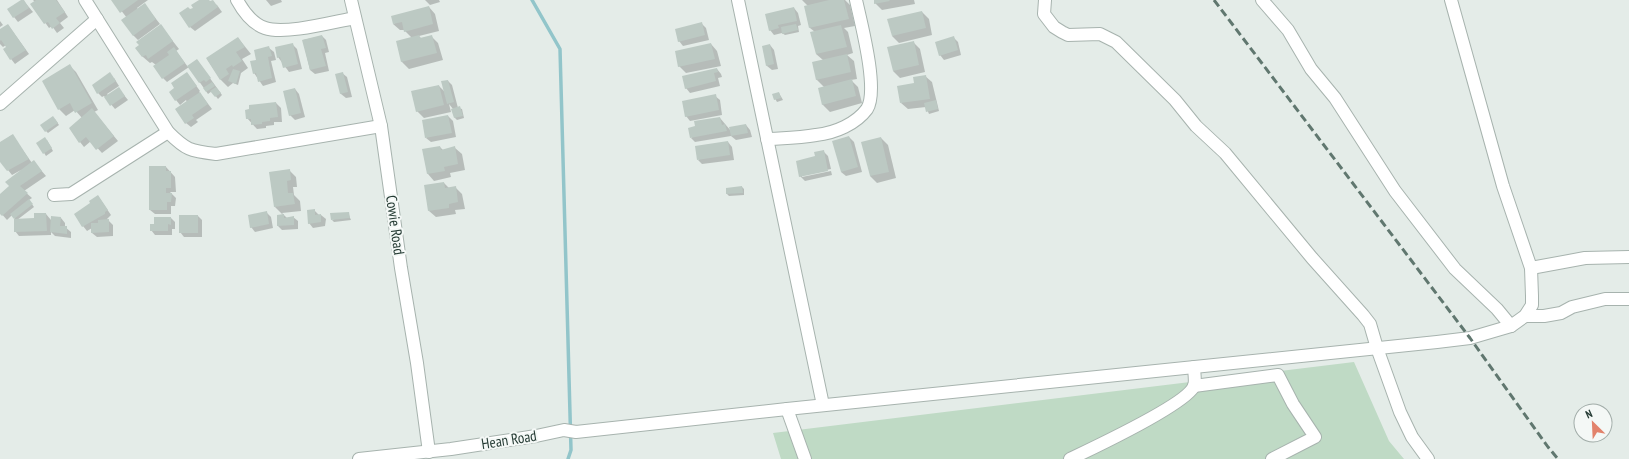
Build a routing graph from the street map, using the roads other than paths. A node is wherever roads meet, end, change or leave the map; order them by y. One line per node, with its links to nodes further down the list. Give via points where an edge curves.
1 (85, 0): 10 (street)
2 (237, 0): 9 (street, via 252,20 265,28 285,31)
3 (351, 0): 9 (street, Cowie Road)
4 (738, 0): 14 (street)
5 (856, 0): 14 (street, via 870,71 871,90 868,108 855,121 840,130 817,135)
6 (1045, 0): 21 (street, via 1044,14 1054,27 1068,35 1100,34 1116,42 1175,100 1363,315 1370,324)
7 (1262, 0): 20 (street, via 1288,30 1395,191 1455,269)
8 (1451, 0): 17 (street, via 1503,186)
9 (355, 18): 12 (street, Cowie Road)
10 (97, 19): 11 (street); 13 (street)
11 (0, 104)
12 (381, 126): 13 (street, via 216,154 196,152 183,146); 26 (street, Cowie Road)
13 (168, 132): 15 (street, via 71,194)
14 (767, 139): 24 (street)
15 (54, 195)
16 (1629, 257): 17 (street, via 1585,258)
17 (1530, 268): 19 (street, via 1532,305)
18 (1629, 298): 19 (street, via 1605,299 1544,316)
19 (1525, 316): 20 (street)
20 (1511, 326): 21 (street, via 1470,338)
21 (1377, 348): 22 (street); 31 (street, via 1400,412 1412,437)
22 (1194, 368): 23 (street); 24 (street)
23 (1194, 386): 29 (street, via 1184,398 1147,420); 30 (street, via 1278,375 1315,437)
24 (823, 405): 25 (street)
25 (787, 409): 26 (street, Hean Road, via 576,432 564,430); 28 (street)
26 (429, 452): 27 (street, Hean Road)
27 (359, 459)
28 (805, 459)
29 (1070, 459)
30 (1272, 459)
31 (1428, 459)

